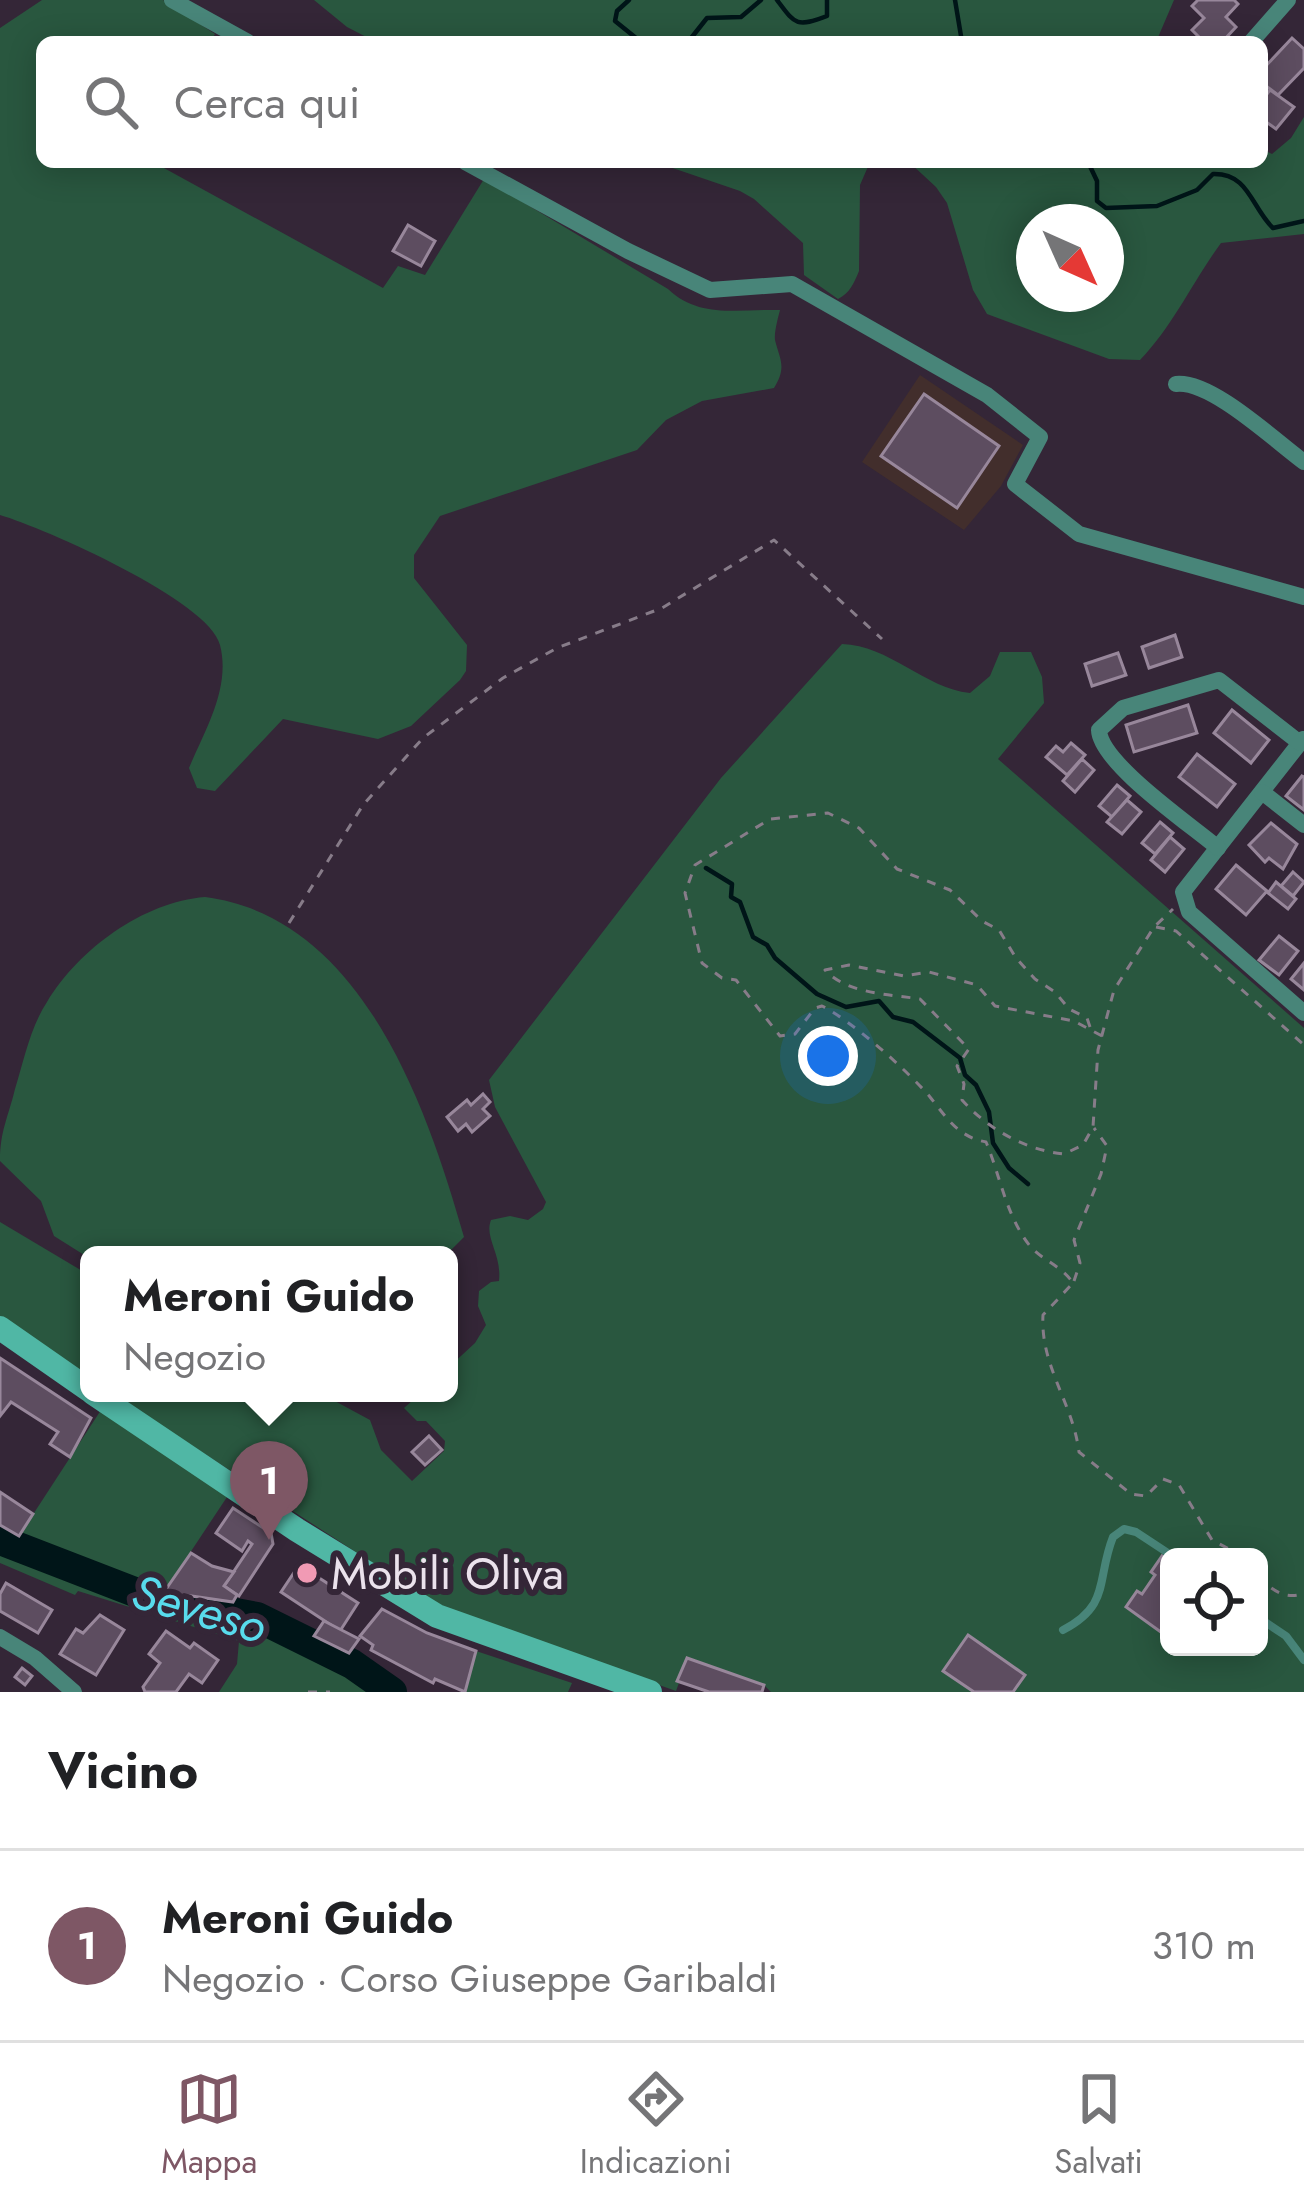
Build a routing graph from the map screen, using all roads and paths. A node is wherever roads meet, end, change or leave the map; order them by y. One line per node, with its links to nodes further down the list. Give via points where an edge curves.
1 (172, 0): 3 (street)
2 (1288, 0): 4 (street)
3 (237, 36)
4 (1256, 36)
5 (476, 168): 8 (street, via 710,290 791,284 987,395 1040,437 1015,484 1079,534)
6 (1176, 383): 7 (street, via 1210,392)
7 (1304, 462)
8 (1304, 597)
9 (882, 639): 15 (path, via 773,540 662,608 503,678 423,739 363,806)
10 (1302, 741): 11 (street); 13 (street, via 1217,680 1126,706 1102,727 1099,740 1127,773)
11 (1262, 792): 12 (street); 13 (street)
12 (1304, 825)
13 (1218, 848): 14 (street)
14 (1183, 896): 16 (path); 17 (street, via 1189,911)
15 (289, 923)
16 (1154, 927): 19 (path, via 1114,990); 20 (path, via 1176,931)
17 (1304, 1012)
18 (1090, 1027): 19 (path); 21 (path, via 995,1006 977,985 929,972 825,970 872,994 920,999 969,1049 957,1062 962,1100 1012,1139 1064,1154 1083,1145); 22 (path, via 950,890 897,869 848,821 828,813 770,819 690,872 685,893 702,963 736,980 779,1036 795,1034 822,1006 853,1025 944,1119 986,1142 997,1186 1031,1247)
19 (1102, 1036): 21 (path)
20 (1304, 1045)
21 (1093, 1127): 22 (path, via 1107,1146 1074,1240 1080,1263)
22 (1073, 1283): 27 (path, via 1042,1324 1078,1452 1131,1494 1146,1496 1163,1478 1179,1485 1212,1540)
23 (0, 1328): 24 (main road)
24 (80, 1384)
25 (106, 1402): 37 (main road, via 437,1616)
26 (1160, 1548): 31 (lane, via 1124,1529 1113,1537 1099,1601)
27 (1227, 1548)
28 (1268, 1587): 29 (path)
29 (1304, 1593)
30 (1268, 1624): 33 (lane)
31 (1063, 1630)
32 (0, 1637): 34 (street)
33 (1304, 1660)
34 (74, 1692)
35 (308, 1692): 36 (path)
36 (330, 1692)
37 (650, 1692)

